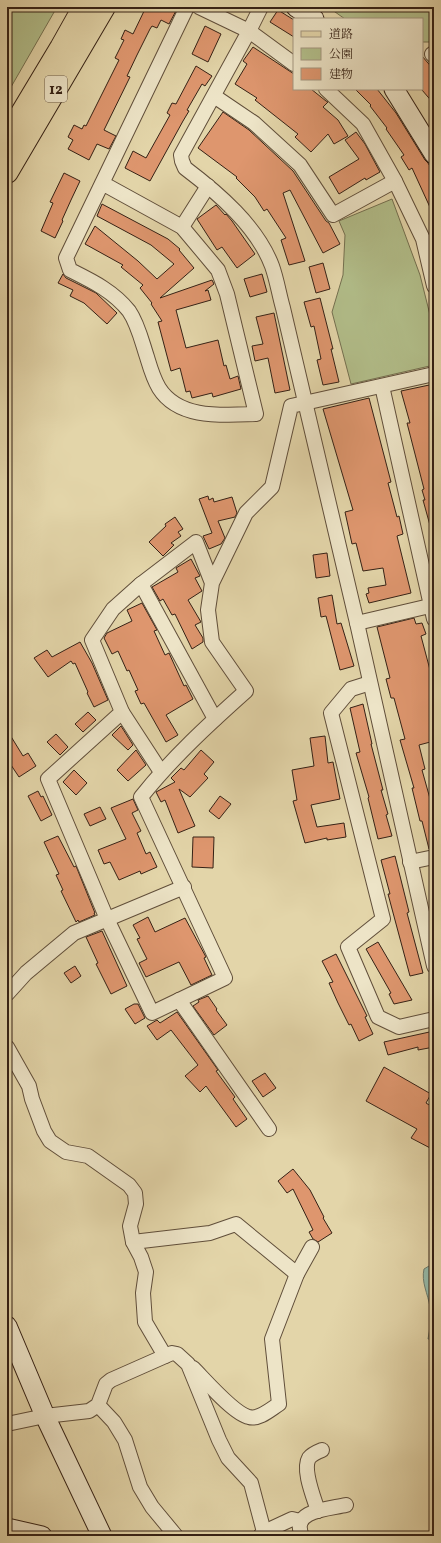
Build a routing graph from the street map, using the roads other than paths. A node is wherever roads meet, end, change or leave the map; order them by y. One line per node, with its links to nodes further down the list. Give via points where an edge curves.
1 (84, 7): 15 (main road, 12)
2 (104, 7): 17 (main road, 12)
3 (187, 7): 19 (street)
4 (199, 7): 8 (street)
5 (261, 7): 8 (street)
6 (296, 7): 7 (street)
7 (312, 18)
8 (249, 31): 11 (street); 14 (street)
9 (434, 53): 10 (street)
10 (434, 56)
11 (293, 63)
12 (327, 90): 18 (street, via 363,124)
13 (395, 90): 16 (street)
14 (214, 96): 18 (street, via 254,122 300,165 333,215); 20 (street, via 181,155 185,168)
15 (7, 138)
16 (434, 154)
17 (7, 172)
18 (395, 181): 22 (street, via 423,239)
19 (102, 184): 21 (street); 21 (street, via 66,258 70,270 99,284 130,312 158,387 173,402 192,411 213,416 256,414 227,294 218,270)
20 (208, 186): 21 (street); 25 (street, via 247,224 272,265)
21 (182, 227)
22 (434, 286)
23 (434, 374): 24 (street)
24 (382, 386): 25 (street); 28 (street)
25 (305, 402): 26 (street, via 291,406 272,487 246,513); 29 (street)
26 (212, 583): 27 (street, via 196,542); 32 (street, via 208,610 212,642 246,691)
27 (141, 584): 31 (street, via 113,609 92,640); 32 (street)
28 (433, 610): 29 (street)
29 (357, 623): 30 (street)
30 (370, 683): 35 (street); 41 (street, via 351,689 331,713 383,919 348,947 378,1017 399,1027)
31 (122, 712): 33 (street); 37 (street, via 48,779)
32 (215, 719): 33 (street)
33 (161, 772): 36 (street, via 141,797)
34 (434, 858): 35 (street)
35 (410, 862): 38 (street)
36 (184, 887): 37 (street); 40 (street, via 225,978)
37 (107, 919): 39 (street, via 74,933 26,973); 40 (street, via 152,1013)
38 (434, 966)
39 (7, 994)
40 (179, 1000): 43 (street)
41 (434, 1019)
42 (7, 1047): 44 (street, via 29,1086 44,1131 50,1141 66,1152 88,1156 135,1193 136,1204 130,1226)
43 (269, 1129)
44 (133, 1242): 46 (street, via 210,1234 236,1224); 48 (street, via 146,1272 143,1293 145,1322)
45 (312, 1247): 46 (street)
46 (297, 1274): 49 (street, via 272,1338 279,1404 260,1416 249,1417 236,1410)
47 (7, 1326): 51 (street)
48 (165, 1356): 49 (street, via 177,1354); 50 (street, via 111,1380 106,1384)
49 (188, 1364): 58 (street, via 228,1458 252,1483)
50 (98, 1405): 51 (street, via 89,1411); 61 (street, via 114,1422 125,1440 140,1487)
51 (45, 1416): 52 (street); 60 (street)
52 (7, 1424)
53 (322, 1450): 55 (street, via 309,1459 306,1469)
54 (346, 1506): 55 (street)
55 (318, 1511): 56 (street, via 304,1516)
56 (300, 1521): 58 (street, via 292,1519); 62 (street, via 299,1530)
57 (7, 1528): 59 (street)
58 (262, 1534)
59 (42, 1536)
60 (102, 1536)
61 (176, 1536)
62 (302, 1536)

